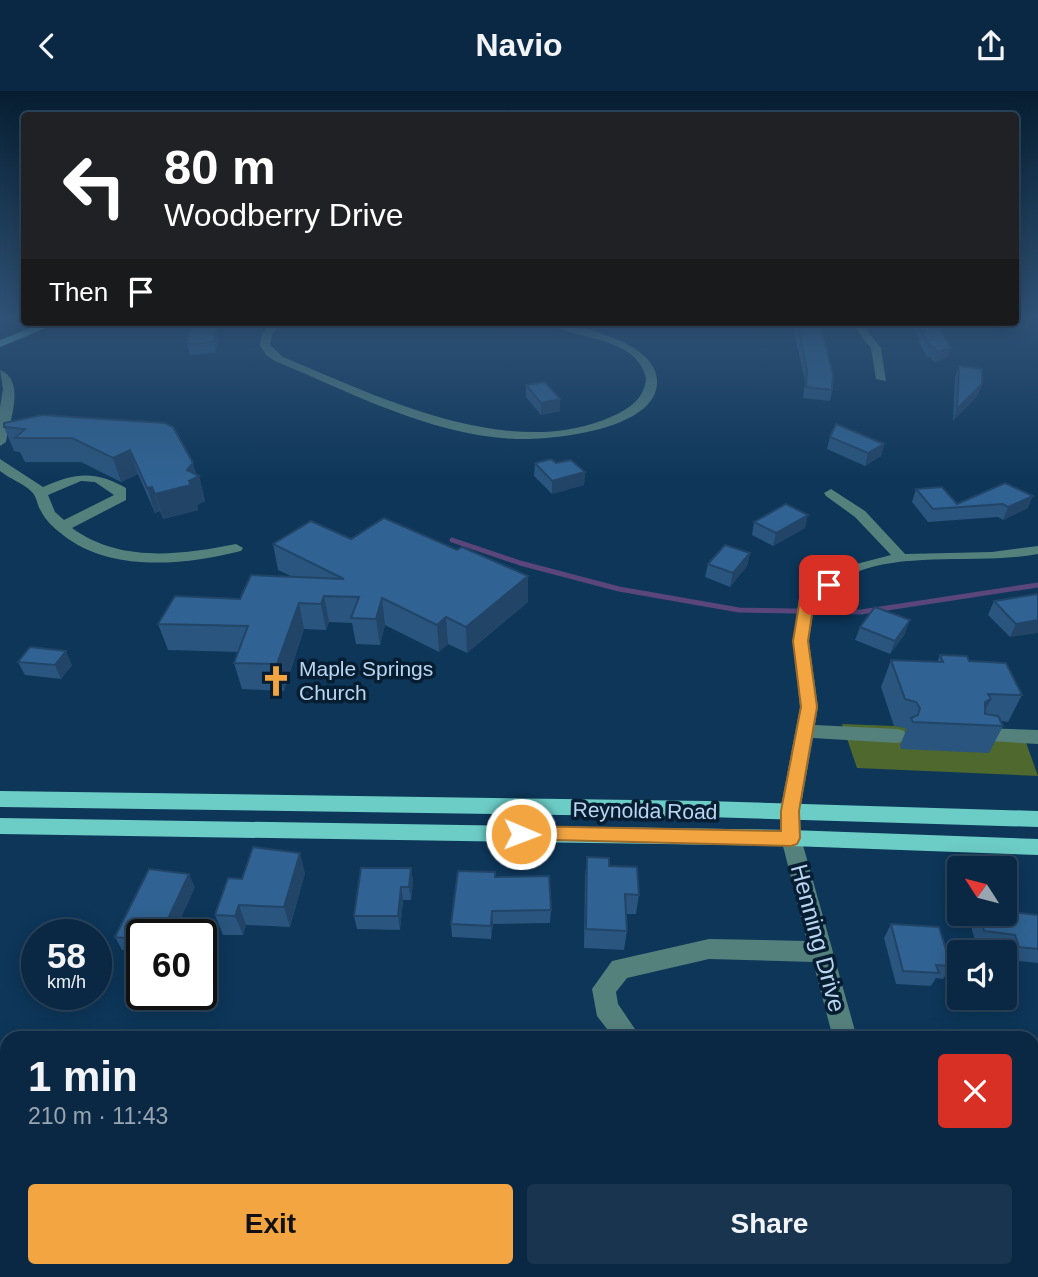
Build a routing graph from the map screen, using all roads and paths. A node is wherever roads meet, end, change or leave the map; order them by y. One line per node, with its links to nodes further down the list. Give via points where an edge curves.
1 (311, 371): 2 (street, via 467,429 516,435 579,431 614,420 644,400 651,382)
2 (648, 371)
3 (881, 371): 5 (street)
4 (0, 373): 6 (street, via 9,389)
5 (882, 379)
6 (0, 442)
7 (0, 463): 8 (street)
8 (41, 493): 10 (street, via 48,514); 10 (street, via 87,475 121,491 121,497 111,504)
9 (831, 493): 13 (street, via 865,517)
10 (62, 527): 11 (street, via 101,548 145,558 179,559)
11 (236, 548)
12 (1038, 550): 13 (street, Henning Drive)
13 (901, 558): 14 (street, Henning Drive, via 850,570 807,599 801,641 809,707)
14 (805, 731): 16 (street); 19 (street, Henning Drive)
15 (981, 735): 17 (street)
16 (897, 736)
17 (1038, 737)
18 (4, 799): 19 (main road, Reynolda Road)
19 (790, 811): 20 (main road, Reynolda Road); 22 (street, Henning Drive)
20 (1038, 819)
21 (0, 825): 22 (main road, Reynolda Road)
22 (791, 838): 23 (main road, Reynolda Road); 24 (street, Henning Drive)
23 (1037, 851)
24 (822, 952): 25 (street, via 709,949 620,969 604,989 606,1008); 26 (street, Henning Drive)
25 (624, 1031)
26 (843, 1031)

